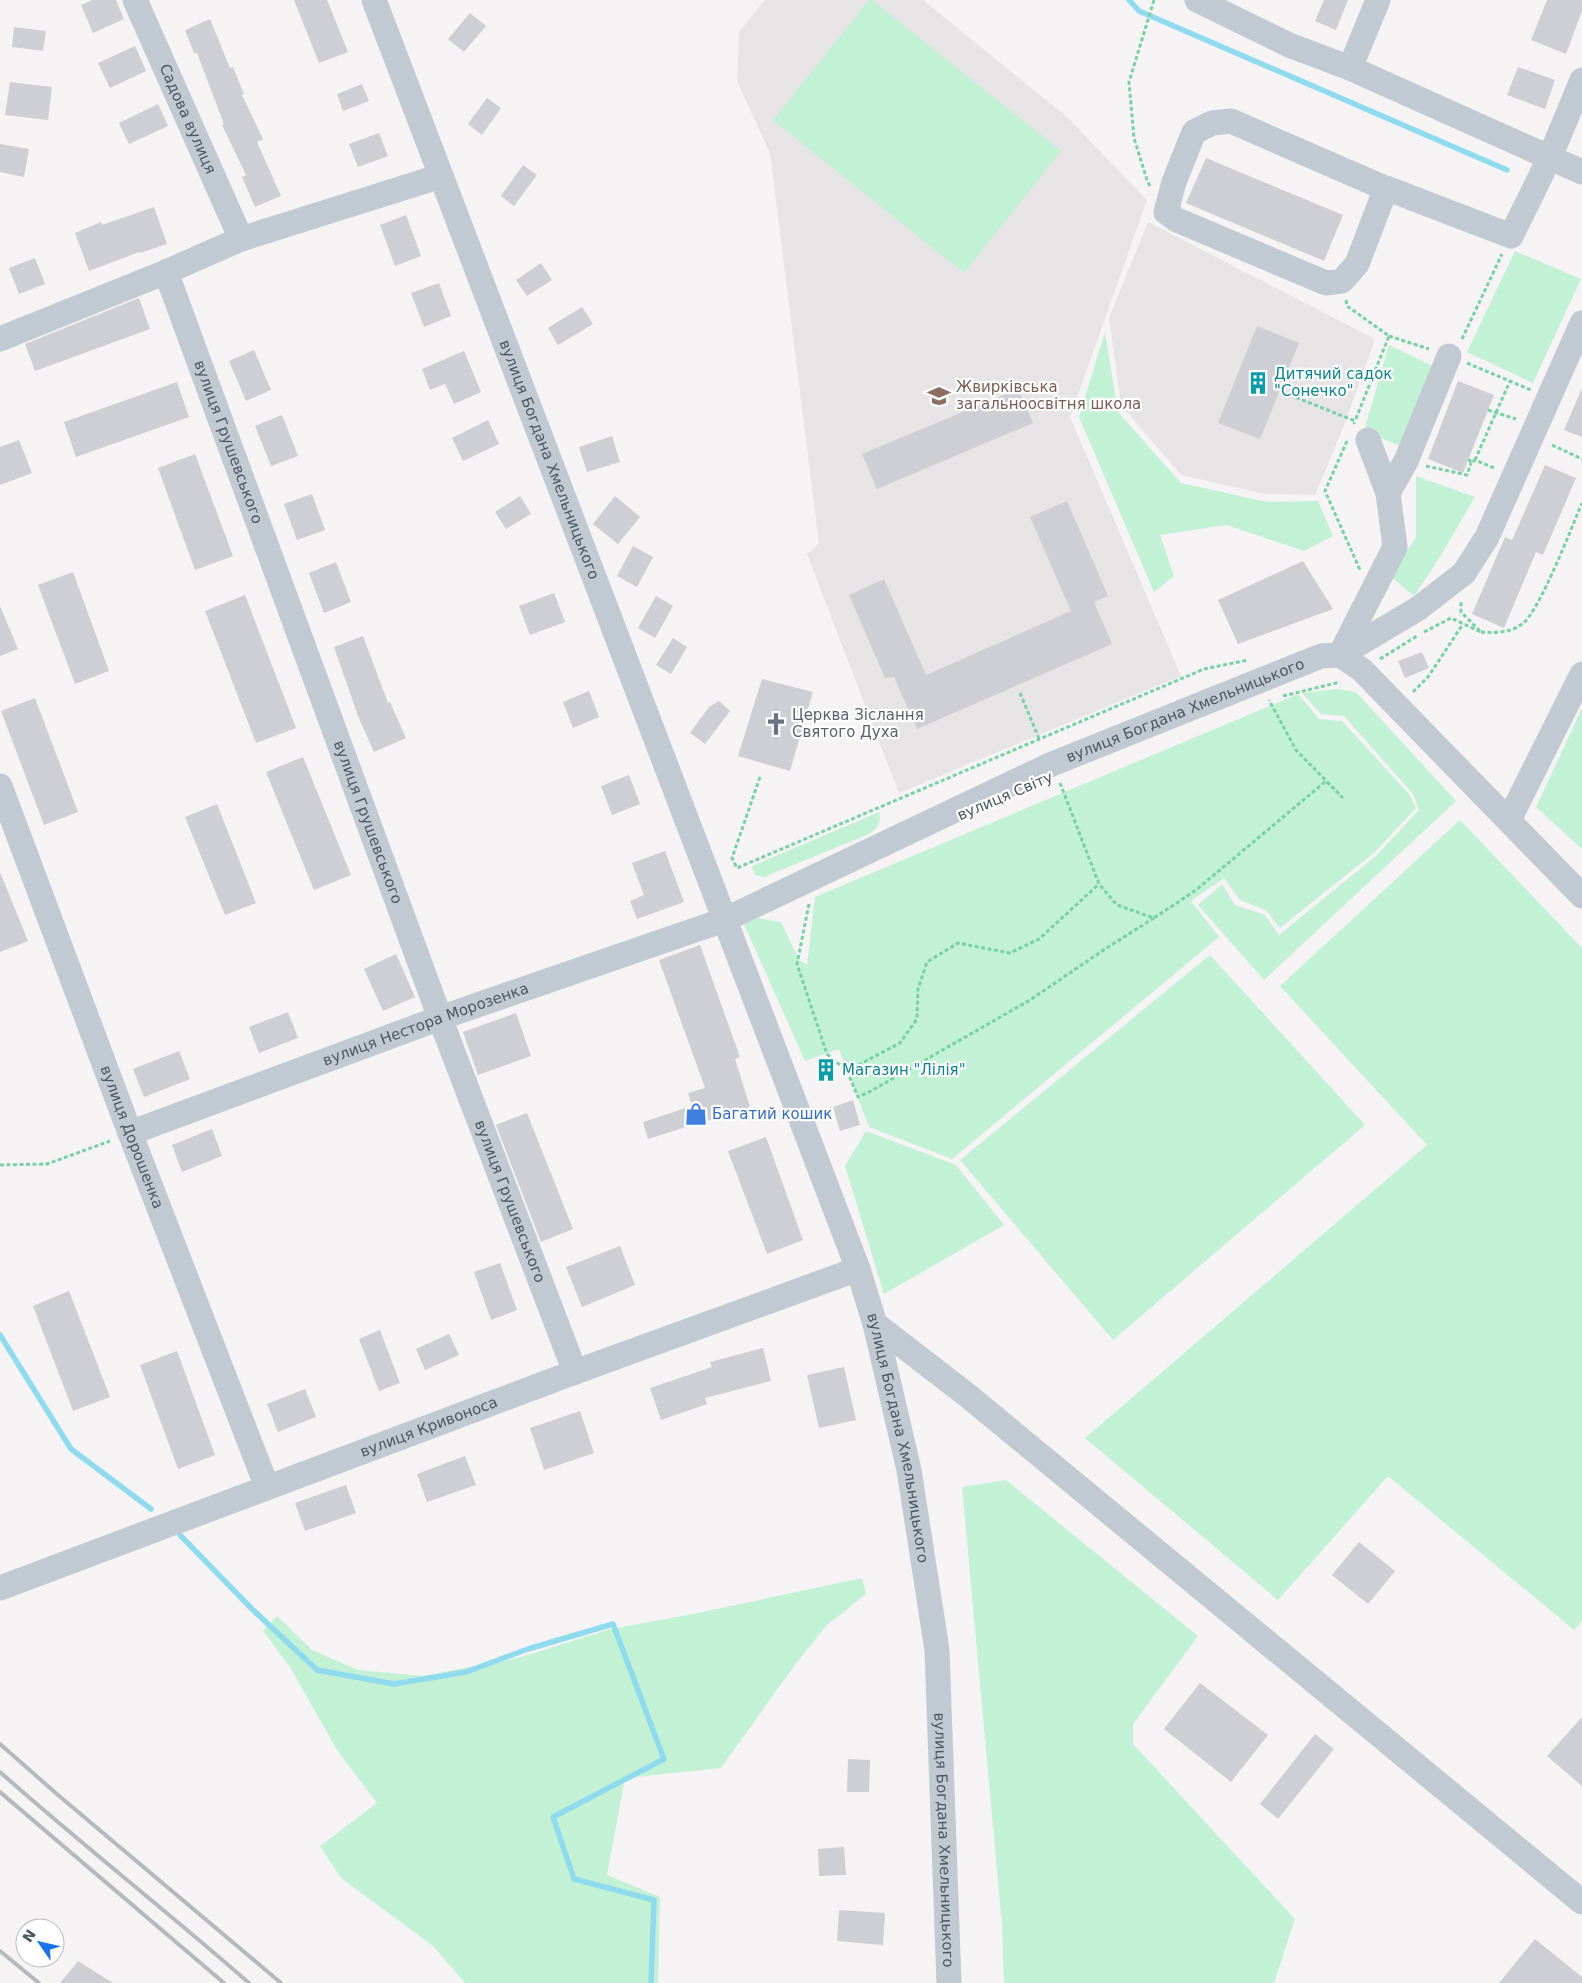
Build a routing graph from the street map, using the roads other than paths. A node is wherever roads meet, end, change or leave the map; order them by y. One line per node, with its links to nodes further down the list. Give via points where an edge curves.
1 (135, 0): 11 (street, Садова вулиця)
2 (374, 0): 9 (street, вулиця Богдана Хмельницького)
3 (1197, 0): 5 (street, via 1289,46)
4 (1378, 0): 5 (street)
5 (1350, 68): 7 (street)
6 (1582, 80): 7 (street)
7 (1550, 157): 8 (street); 10 (street, via 1510,236)
8 (1582, 172)
9 (441, 176): 11 (street); 23 (street, вулиця Богдана Хмельницького)
10 (1386, 188): 10 (street, via 1357,264 1342,281 1326,283 1177,220 1166,212 1194,132 1212,123 1231,121)
11 (240, 239): 12 (street)
12 (166, 272): 14 (street); 24 (street, вулиця Грушевського)
13 (1582, 323): 18 (street, via 1526,428 1487,537 1464,574 1419,608)
14 (0, 339)
15 (1455, 348): 17 (street, via 1406,461)
16 (1355, 432): 17 (street)
17 (1388, 492): 18 (street, via 1395,547)
18 (1340, 655): 21 (street, via 1362,670 1399,706); 23 (street, вулиця Богдана Хмельницького, via 1321,656 1298,664 1052,764)
19 (1582, 674): 21 (street)
20 (0, 786): 25 (street, вулиця Дорошенка)
21 (1509, 820): 22 (street)
22 (1582, 896)
23 (724, 920): 24 (street, вулиця Нестора Морозенка); 26 (street, вулиця Богдана Хмельницького)
24 (440, 1018): 25 (street, вулиця Нестора Морозенка); 28 (street, вулиця Грушевського)
25 (130, 1133): 29 (street, вулиця Дорошенка)
26 (858, 1269): 27 (street, вулиця Богдана Хмельницького); 28 (street, вулиця Кривоноса)
27 (875, 1324): 31 (street, via 967,1395); 32 (street, вулиця Богдана Хмельницького, via 909,1470 937,1650)
28 (575, 1372): 29 (street, вулиця Кривоноса)
29 (267, 1487): 30 (street, вулиця Кривоноса)
30 (0, 1588)
31 (1582, 1902)
32 (949, 1983)

